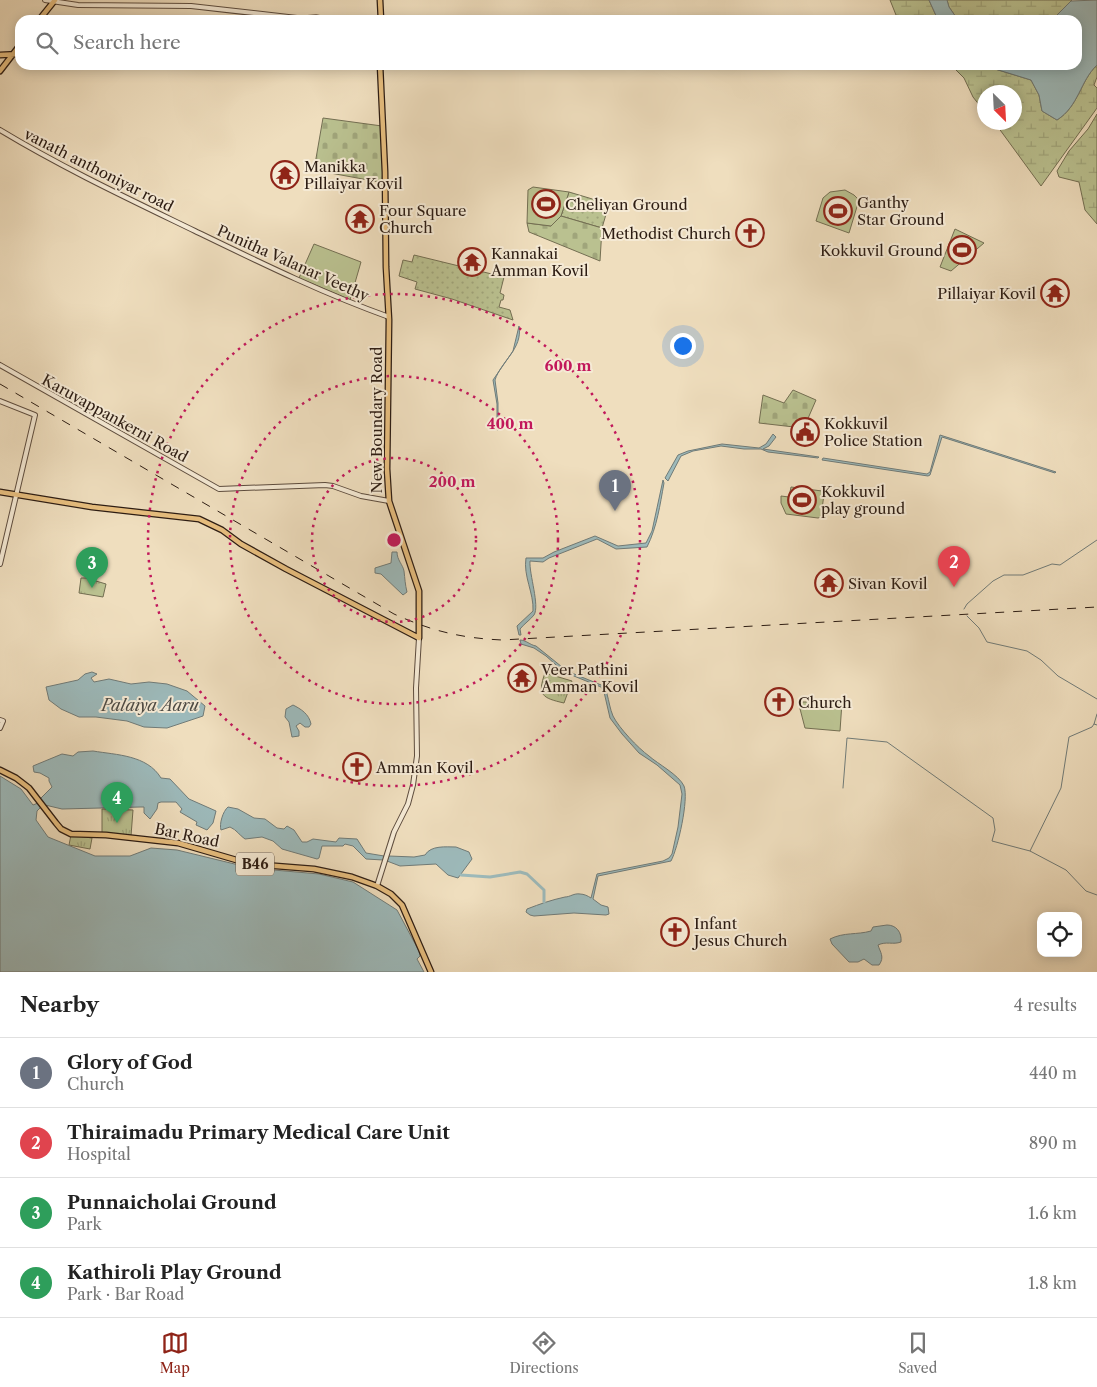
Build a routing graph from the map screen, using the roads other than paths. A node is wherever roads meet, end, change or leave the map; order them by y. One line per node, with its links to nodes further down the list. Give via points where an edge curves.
1 (45, 0): 3 (street)
2 (380, 0): 6 (main road)
3 (56, 1): 4 (main road); 5 (street, via 78,5 190,6)
4 (43, 15)
5 (271, 15)
6 (381, 15)
7 (15, 51): 8 (main road)
8 (13, 54): 9 (main road); 11 (main road)
9 (0, 55)
10 (380, 70): 14 (main road, New Boundary Road)
11 (0, 71)
12 (0, 130): 13 (street, vanath anthoniyar road, via 61,165)
13 (188, 228): 14 (street, Punitha Valanar Veethy, via 348,302)
14 (389, 317): 19 (main road, New Boundary Road)
15 (0, 365): 19 (street, Karuvappankerni Road, via 219,490 325,485)
16 (0, 401): 18 (street, via 35,415)
17 (0, 492): 18 (main road)
18 (17, 495): 20 (street); 21 (main road, via 199,519 286,569)
19 (389, 501): 21 (main road, New Boundary Road, via 419,591)
20 (0, 564)
21 (419, 638): 25 (street, New Boundary Road, via 417,756 413,785)
22 (2, 721): 23 (street)
23 (0, 728)
24 (0, 770): 25 (main road, Bar Road / B46, via 29,788 56,823 71,834 178,843 250,864 314,869)
25 (376, 886): 26 (main road, Bar Road / B46, via 402,905)
26 (431, 972)

